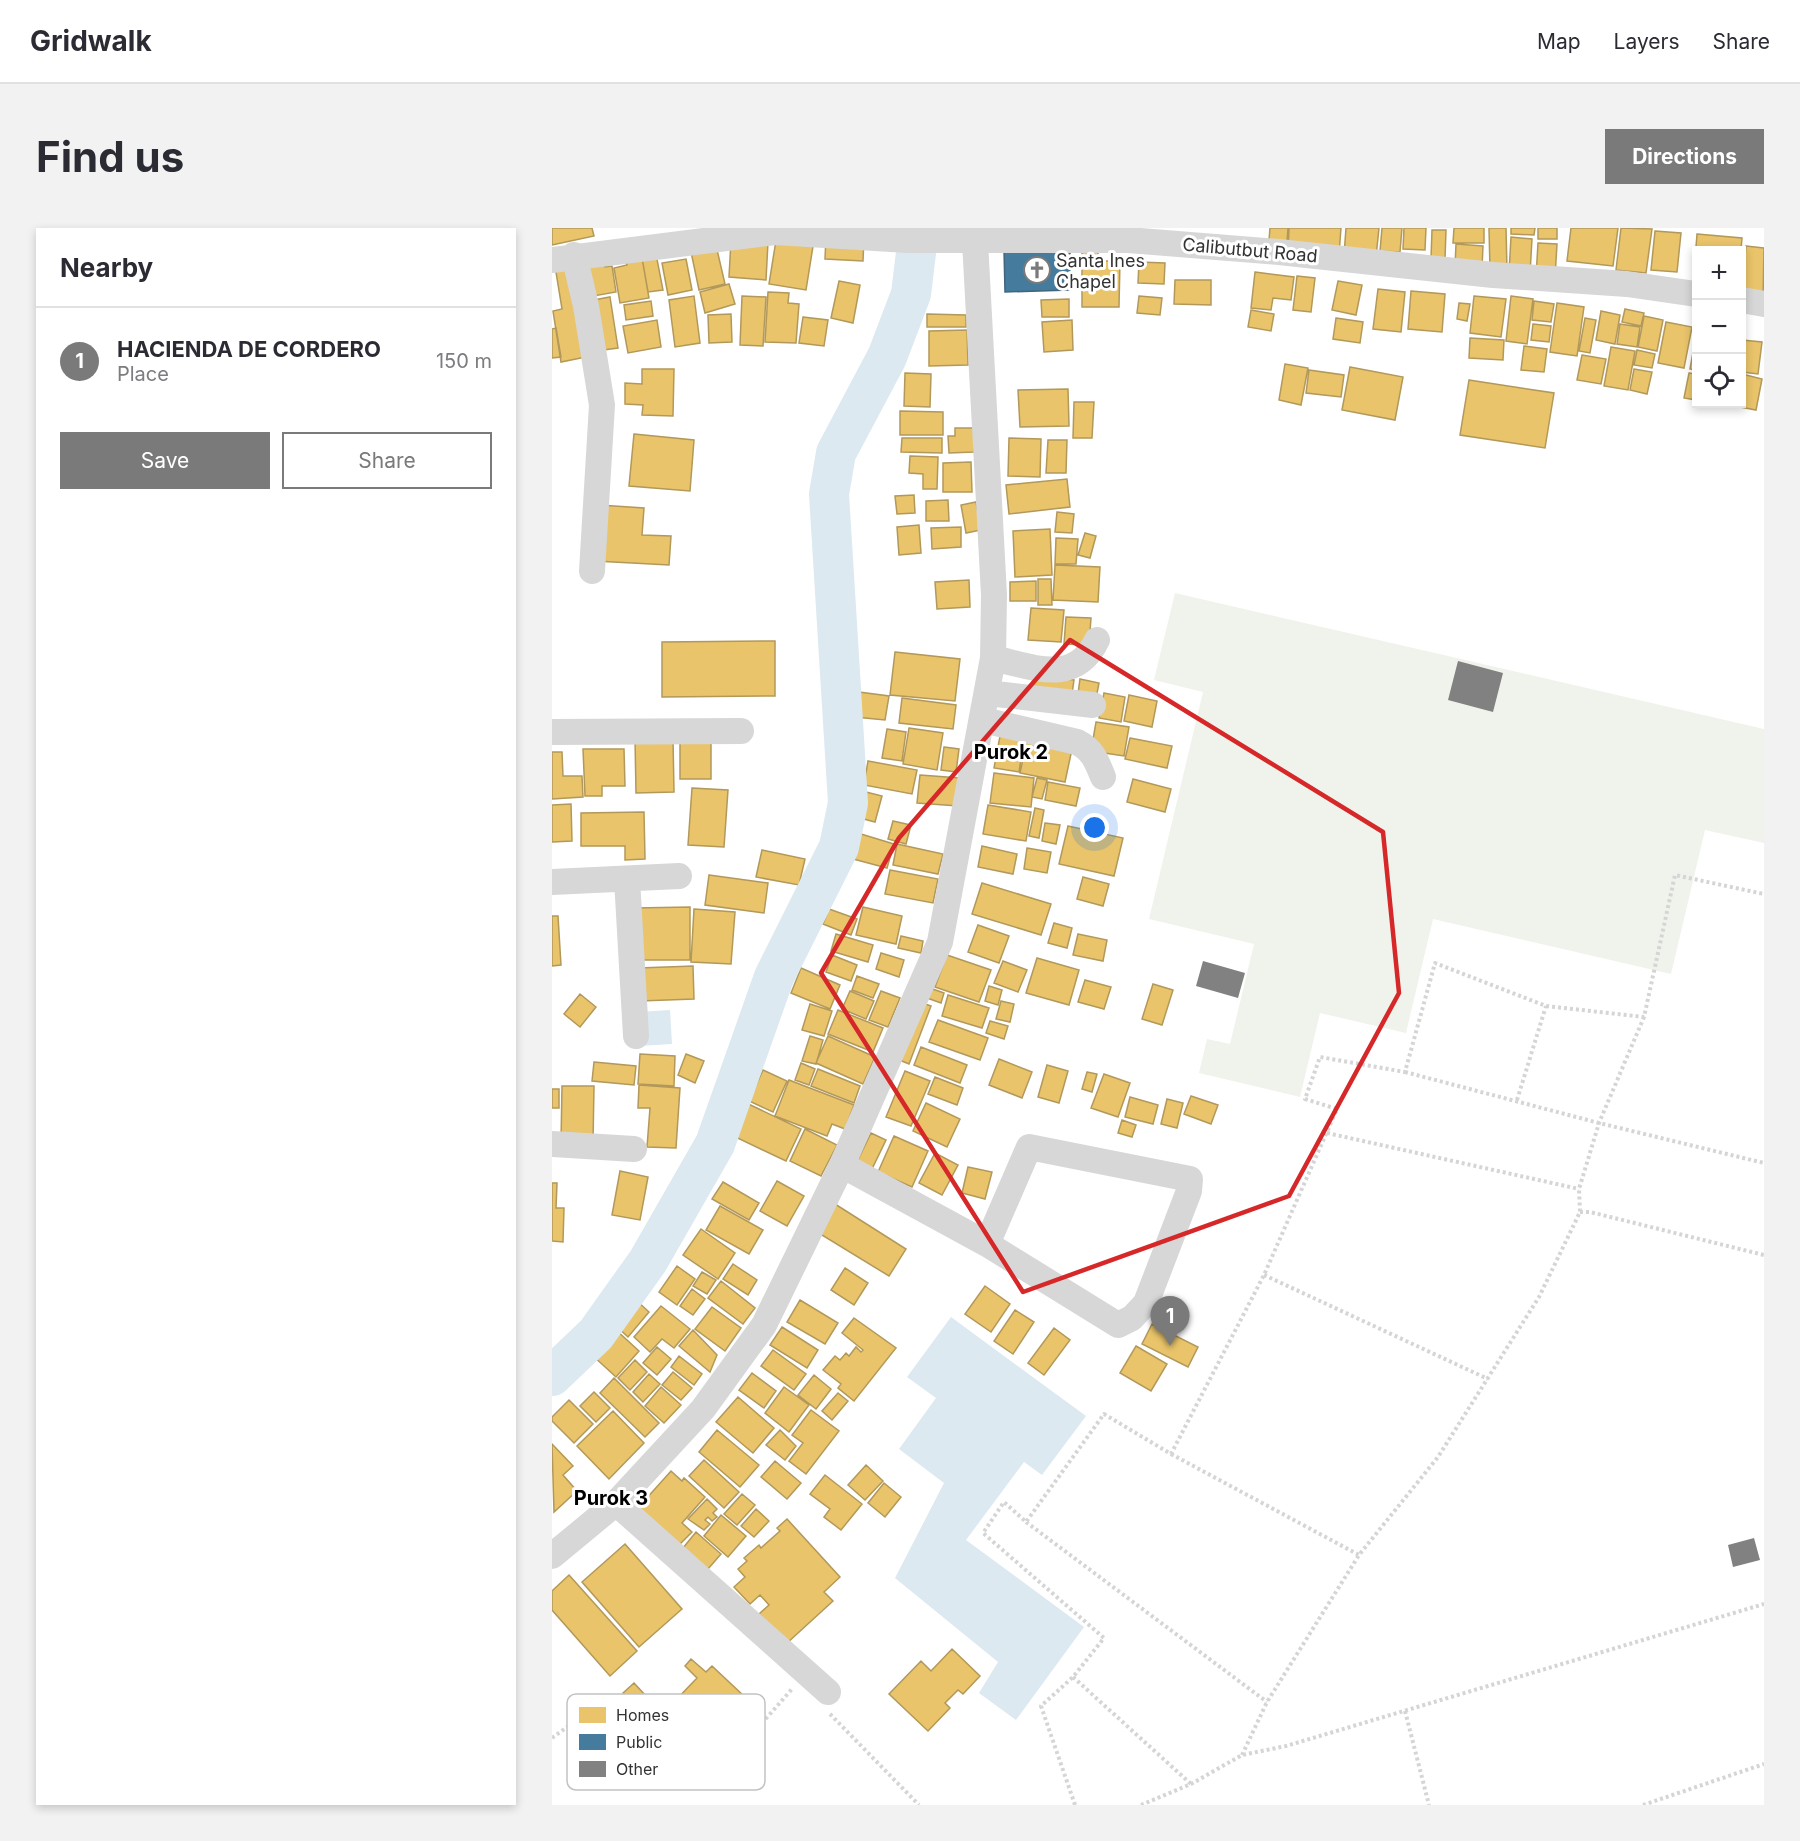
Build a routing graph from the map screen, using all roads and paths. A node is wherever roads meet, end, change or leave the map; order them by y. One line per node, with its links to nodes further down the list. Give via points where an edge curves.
1 (901, 236): 2 (street, Calibutbut Road); 3 (street, Calibutbut Road, via 775,232)
2 (964, 241): 4 (street, Calibutbut Road, via 1128,240 1627,284); 9 (street, via 994,595)
3 (563, 257): 7 (street, via 586,306 602,405)
4 (1692, 293)
5 (1746, 301): 6 (street)
6 (1764, 304)
7 (592, 571)
8 (1097, 640): 9 (street, via 1090,654 1075,666 1055,671)
9 (993, 658): 10 (street)
10 (987, 693): 11 (street); 12 (street)
11 (1092, 705)
12 (983, 720): 15 (street, via 1077,742 1095,758); 30 (street, via 940,942)
13 (741, 731): 14 (street)
14 (552, 732)
15 (1102, 777)
16 (679, 876): 17 (street)
17 (627, 879): 18 (street); 22 (street)
18 (552, 882)
19 (1764, 894): 21 (path, via 1675,875)
20 (1546, 1006): 21 (path); 23 (path, via 1435,963); 24 (path)
21 (1644, 1017): 25 (path)
22 (636, 1036)
23 (1405, 1072): 24 (path); 26 (path, via 1320,1057 1305,1099 1337,1110)
24 (1517, 1100): 25 (path)
25 (1599, 1123): 29 (path); 31 (path)
26 (1327, 1133): 31 (path); 35 (path)
27 (552, 1144): 28 (street)
28 (634, 1149)
29 (1764, 1163)
30 (842, 1166): 33 (street); 38 (street, via 764,1325 703,1409)
31 (1579, 1189): 32 (path)
32 (1580, 1212): 34 (path); 36 (path, via 1539,1297)
33 (987, 1244): 33 (street, via 1118,1325 1132,1318 1146,1303 1189,1191 1190,1179 1029,1147)
34 (1764, 1255)
35 (1264, 1275): 36 (path); 37 (path)
36 (1488, 1379): 40 (path, via 1438,1457)
37 (1170, 1454): 39 (path, via 1104,1414); 40 (path)
38 (616, 1503): 41 (street); 45 (street)
39 (1026, 1522): 43 (path, via 1004,1502 983,1533 1104,1638); 46 (path)
40 (1359, 1555): 46 (path)
41 (552, 1556)
42 (1764, 1604): 47 (path)
43 (1073, 1677): 53 (path); 55 (path, via 1041,1706)
44 (798, 1682): 48 (path)
45 (825, 1699): 54 (path)
46 (1267, 1702): 51 (path)
47 (1405, 1711): 51 (path); 57 (path)
48 (765, 1720)
49 (567, 1727): 50 (path)
50 (552, 1738)
51 (1242, 1755): 53 (path)
52 (1764, 1764): 58 (path)
53 (1191, 1784): 56 (path)
54 (919, 1805)
55 (1075, 1805)
56 (1141, 1805)
57 (1429, 1805)
58 (1643, 1805)

